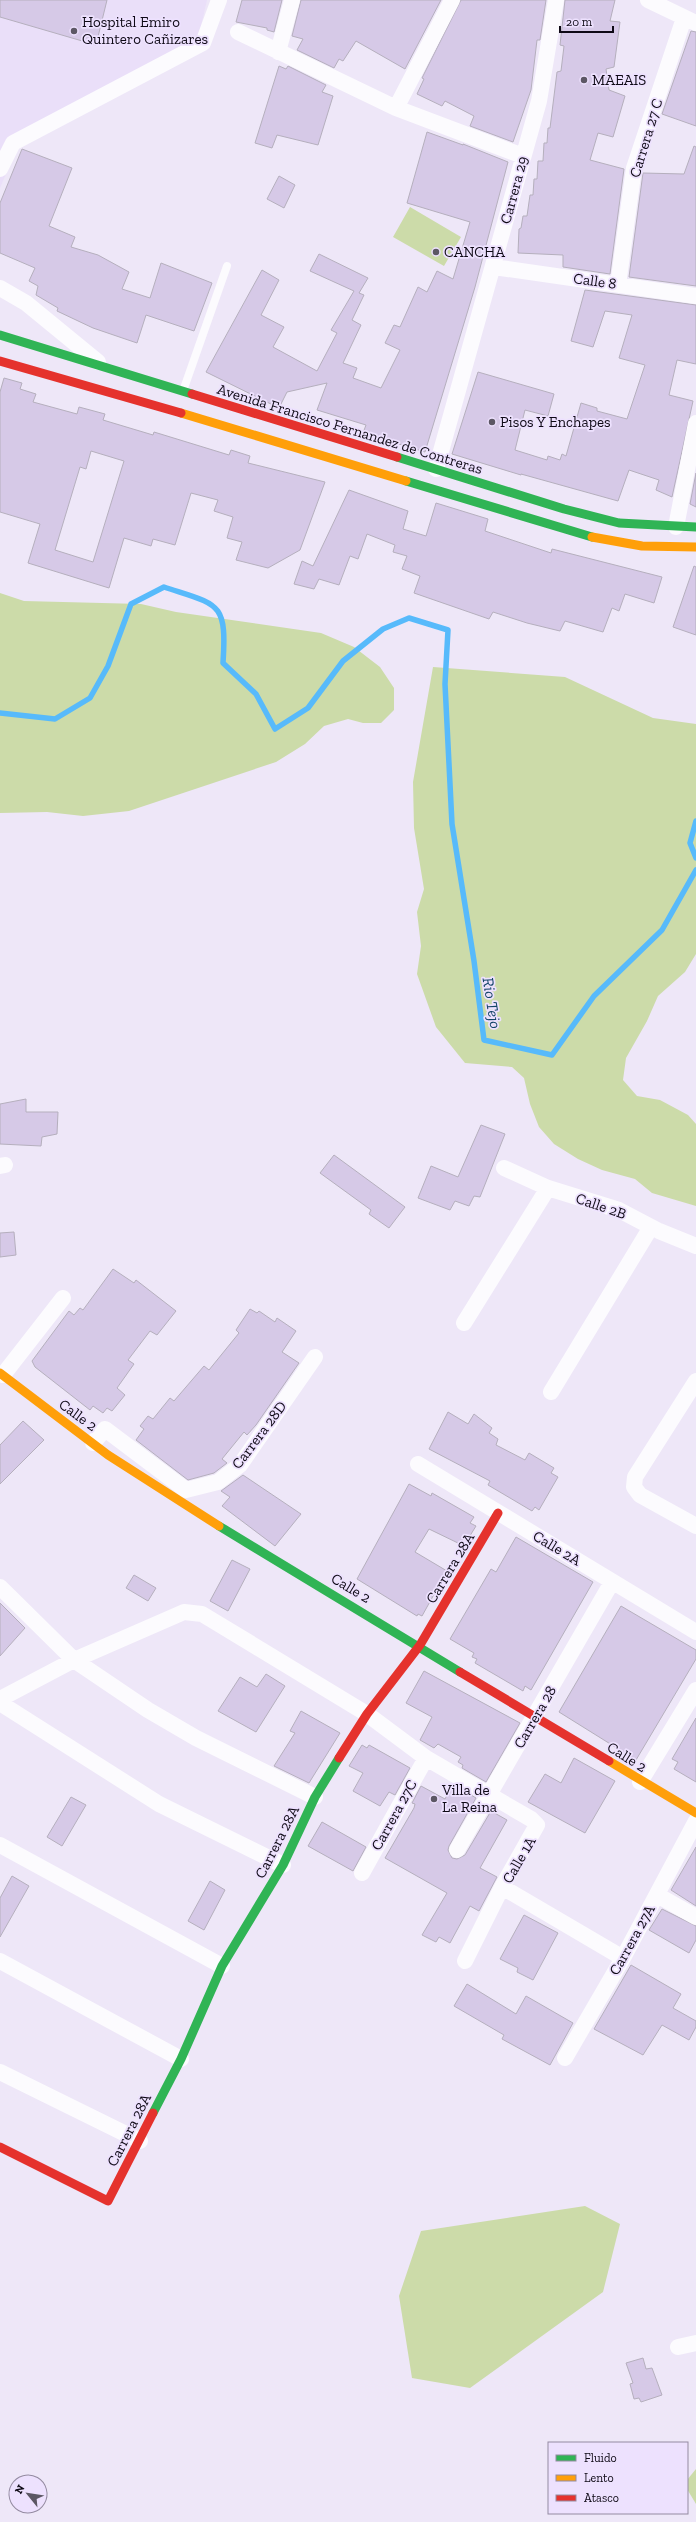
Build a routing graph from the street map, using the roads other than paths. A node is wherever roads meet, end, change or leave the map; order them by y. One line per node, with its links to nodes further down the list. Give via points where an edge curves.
1 (292, 0): 8 (street)
2 (452, 0): 9 (street)
3 (556, 0): 10 (street, Carrera 29, via 539,101)
4 (648, 0): 6 (street)
5 (217, 1): 11 (street, via 203,42 13,143)
6 (690, 21): 14 (street, Carrera 27 C, via 634,168)
7 (238, 32): 8 (street)
8 (278, 52): 9 (street)
9 (396, 108): 10 (street)
10 (523, 156): 13 (street, Carrera 29)
11 (0, 169)
12 (227, 266): 20 (lane)
13 (494, 267): 14 (street, Calle 8); 22 (street, Carrera 29)
14 (618, 285): 16 (street, Calle 8)
15 (0, 288): 19 (street, via 26,304)
16 (696, 296)
17 (0, 335): 19 (street, Avenida Francisco Fernandez de Contreras)
18 (0, 361): 25 (street, via 590,536 626,545 673,549)
19 (105, 368): 20 (street, Avenida Francisco Fernandez de Contreras)
20 (183, 392): 22 (street, Avenida Francisco Fernandez de Contreras)
21 (696, 424): 23 (street)
22 (436, 469): 23 (street, Avenida Francisco Fernandez de Contreras, via 564,509 612,521)
23 (676, 527): 24 (street, Avenida Francisco Fernandez de Contreras)
24 (696, 527)
25 (696, 547)
26 (504, 1168): 27 (street, Calle 2B)
27 (548, 1188): 28 (street, Calle 2B, via 619,1210); 31 (street)
28 (651, 1227): 29 (street, Calle 2B); 35 (street)
29 (696, 1246)
30 (63, 1298): 33 (street)
31 (464, 1323)
32 (315, 1357): 36 (street, Carrera 28D, via 240,1465 218,1482 186,1490)
33 (2, 1374): 37 (street, Calle 2)
34 (696, 1381): 41 (street, via 635,1477 634,1486 640,1495)
35 (551, 1392)
36 (120, 1441): 37 (street, via 105,1429); 38 (street)
37 (93, 1443): 38 (street, Calle 2)
38 (108, 1454): 45 (street, Calle 2, via 241,1540)
39 (418, 1464): 40 (street, Calle 2A)
40 (498, 1513): 42 (street, Calle 2A); 45 (street, Carrera 28A)
41 (696, 1526)
42 (612, 1582): 44 (street, Calle 2A); 51 (street, Carrera 28)
43 (0, 1586): 46 (street)
44 (696, 1632)
45 (420, 1645): 50 (street, Carrera 28A); 51 (street, Calle 2)
46 (74, 1660): 48 (street, Calle 1A); 50 (street, Calle 1A, via 184,1612 193,1612 202,1614); 55 (street, via 148,1710 196,1738)
47 (696, 1690): 53 (street)
48 (0, 1699)
49 (0, 1703): 60 (street, via 159,1804)
50 (366, 1714): 52 (street, Calle 1A); 55 (street, Carrera 28A)
51 (536, 1717): 53 (street, Calle 2); 54 (street, Carrera 28)
52 (426, 1758): 54 (street, Calle 1A); 61 (street, Carrera 27C)
53 (640, 1782): 56 (street, Calle 2)
54 (489, 1794): 59 (street, Carrera 28); 62 (street, Calle 1A, via 537,1825 536,1831)
55 (315, 1797): 60 (street, Carrera 28A)
56 (696, 1813)
57 (696, 1821): 63 (street, Carrera 27A)
58 (0, 1845): 68 (street)
59 (457, 1850)
60 (283, 1865): 68 (street, Carrera 28A)
61 (362, 1873)
62 (502, 1888): 65 (street, Calle 1A); 67 (street)
63 (657, 1894): 64 (street); 65 (street, Carrera 27A)
64 (696, 1917)
65 (622, 1958): 69 (street, Carrera 27A)
66 (0, 1961): 70 (street)
67 (465, 1961)
68 (222, 1966): 70 (street, Carrera 28A)
69 (565, 2058)
70 (181, 2059): 72 (street, Carrera 28A)
71 (0, 2072): 72 (street)
72 (140, 2141): 73 (street, Carrera 28A, via 108,2201)
73 (0, 2147)
74 (696, 2343): 75 (street)
75 (678, 2347)

